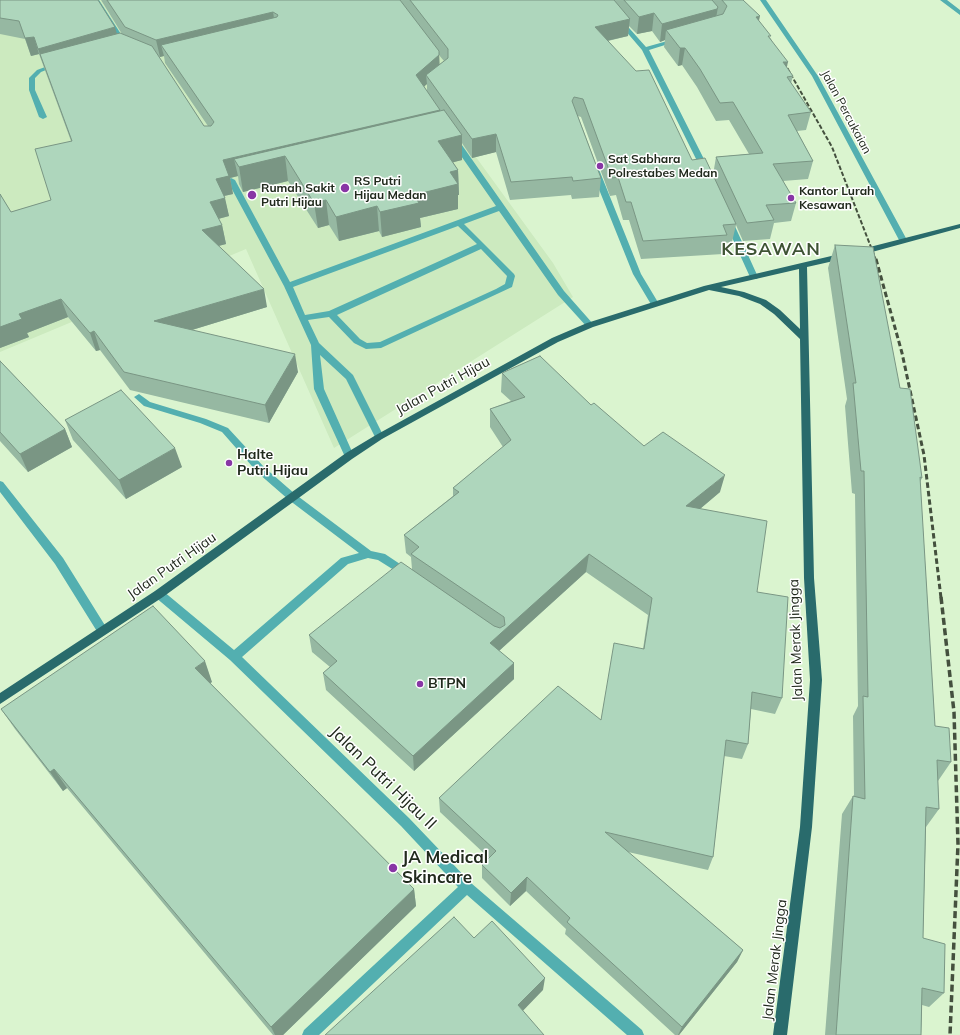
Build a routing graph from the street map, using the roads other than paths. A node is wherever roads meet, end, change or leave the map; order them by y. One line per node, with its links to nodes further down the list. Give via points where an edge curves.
1 (96, 0): 7 (street)
2 (763, 0): 19 (street, Jalan Percukaian, via 814,76)
3 (943, 0): 4 (street)
4 (960, 13)
5 (616, 16): 8 (street)
6 (688, 38): 8 (street)
7 (126, 49)
8 (645, 49): 13 (street)
9 (64, 63): 10 (street, via 39,70 32,78 32,90)
10 (43, 117)
11 (447, 130): 15 (street)
12 (592, 162): 25 (street, via 638,274)
13 (709, 178)
14 (234, 181): 23 (street)
15 (502, 207): 17 (street); 28 (street, via 561,293)
16 (725, 213): 22 (street)
17 (460, 224): 20 (street); 23 (street, via 426,234)
18 (960, 226): 19 (main road, Jalan Putri Hijau)
19 (903, 240): 21 (main road, Jalan Putri Hijau)
20 (482, 245): 26 (street); 26 (street, via 510,276 509,285 381,345 366,346 357,341)
21 (804, 266): 22 (main road, Jalan Putri Hijau); 29 (main road, Jalan Merak Jingga)
22 (754, 277): 24 (main road, Jalan Putri Hijau)
23 (288, 286): 27 (street)
24 (707, 288): 25 (main road, Jalan Putri Hijau); 29 (main road, via 741,294 763,302)
25 (655, 304): 28 (main road, Jalan Putri Hijau)
26 (331, 314): 27 (street)
27 (302, 318): 30 (street)
28 (590, 325): 32 (main road, Jalan Putri Hijau, via 555,340)
29 (806, 338): 45 (main road, Jalan Merak Jingga, via 809,578 816,680 806,827)
30 (315, 345): 32 (street, via 350,377); 33 (street, via 319,389)
31 (139, 397): 35 (street, via 147,404 197,418 225,430 261,470)
32 (379, 437): 33 (main road, Jalan Putri Hijau)
33 (349, 456): 35 (main road, Jalan Putri Hijau)
34 (0, 485): 39 (street, via 59,560)
35 (292, 497): 36 (street); 38 (main road, Jalan Putri Hijau)
36 (368, 554): 37 (street, via 381,557); 40 (street, via 345,562)
37 (414, 579)
38 (159, 594): 39 (main road, Jalan Putri Hijau); 40 (street, Jalan Putri Hijau II)
39 (102, 630): 41 (main road, Jalan Putri Hijau)
40 (234, 657): 42 (street, Jalan Putri Hijau II, via 405,822)
41 (0, 699)
42 (467, 887): 43 (street); 44 (street, Jalan Putri Hijau II)
43 (309, 1035)
44 (637, 1035)
45 (780, 1035)

